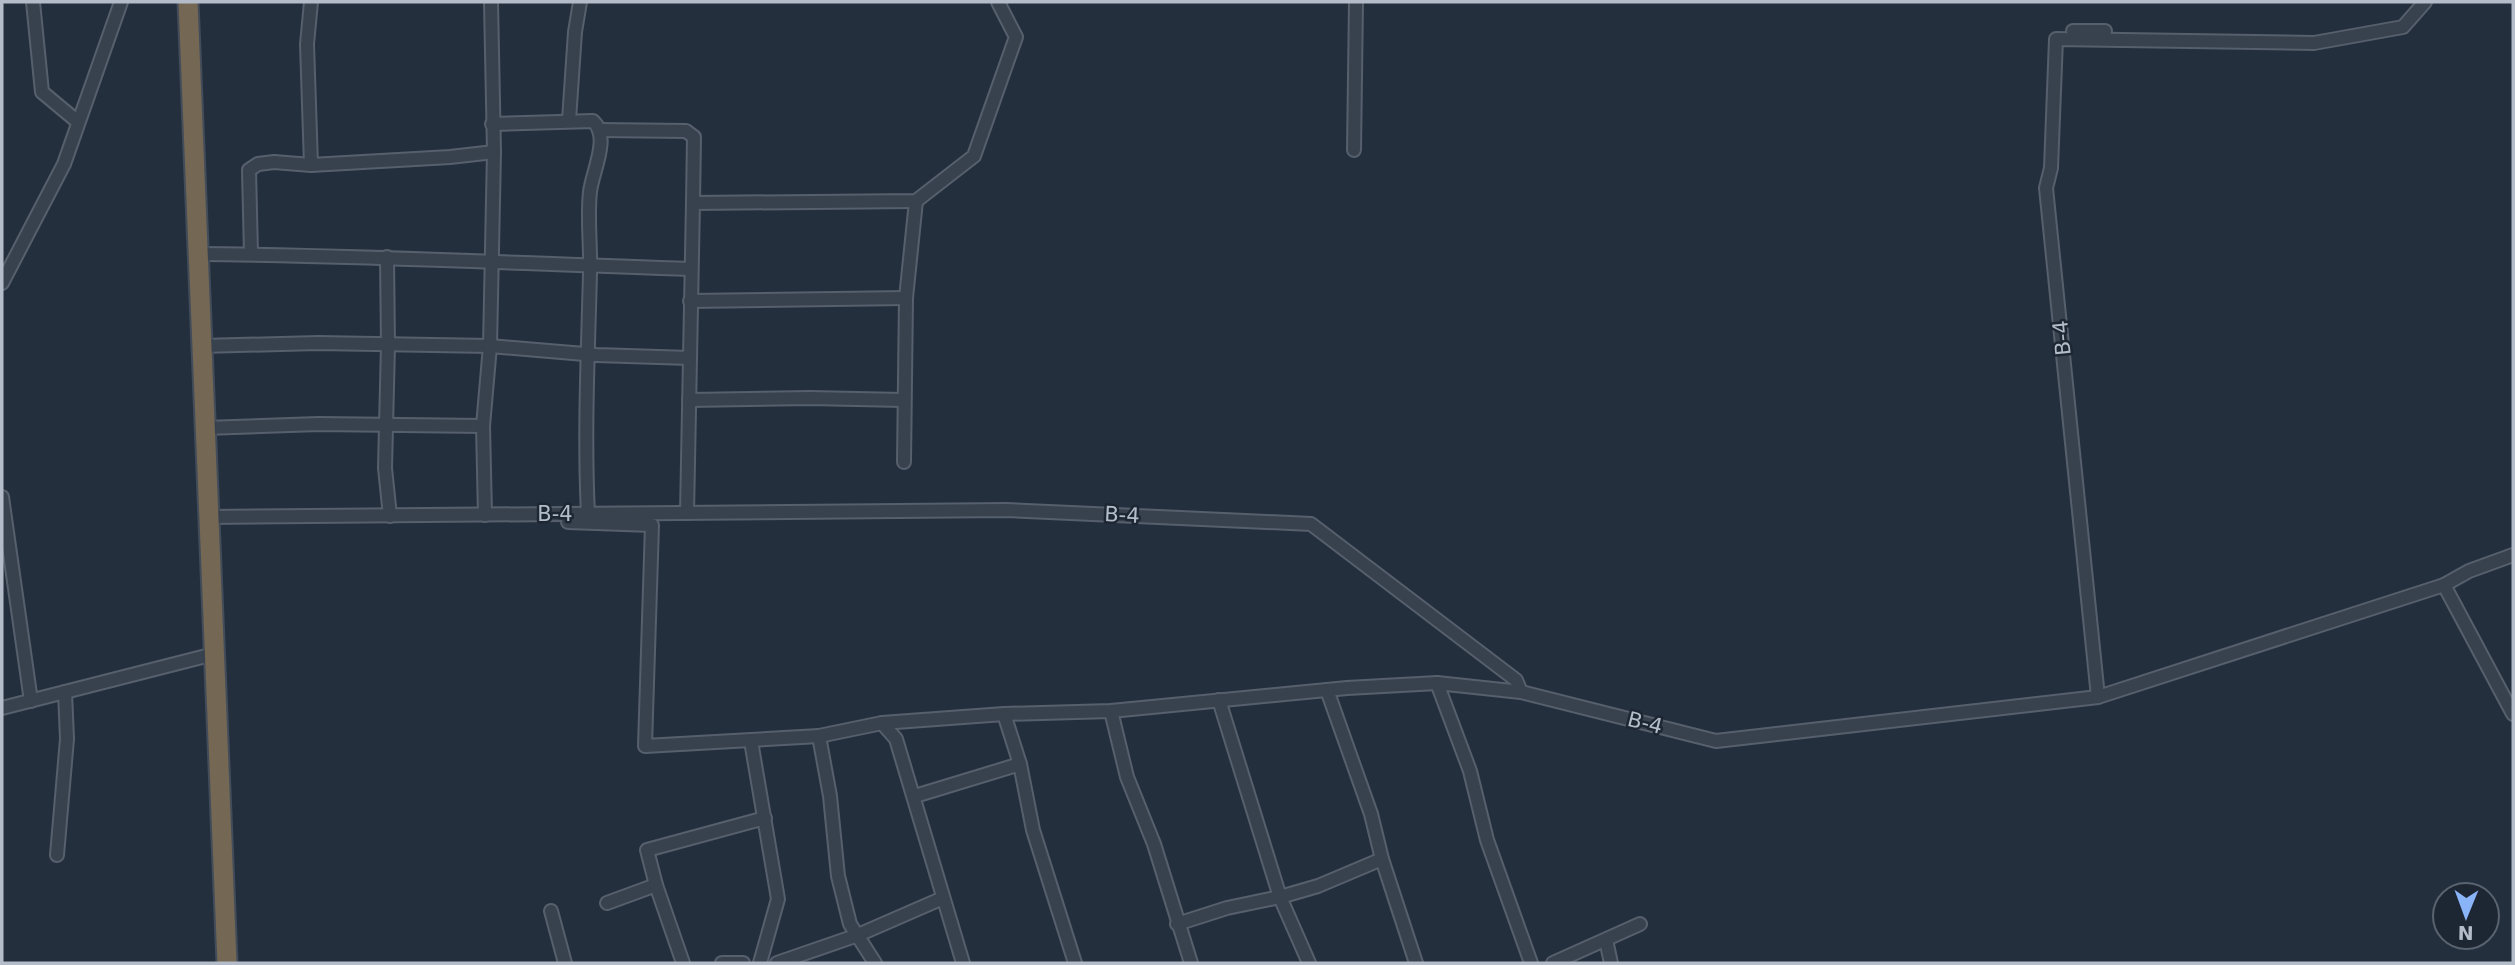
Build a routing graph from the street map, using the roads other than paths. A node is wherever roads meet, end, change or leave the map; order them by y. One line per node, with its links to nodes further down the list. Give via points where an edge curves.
1 (33, 2): 13 (street, via 42,92)
2 (121, 2): 13 (street)
3 (188, 2): 21 (highway)
4 (311, 2): 18 (street, via 307,44)
5 (491, 2): 14 (street)
6 (580, 2): 12 (street)
7 (999, 2): 19 (street, via 1016,37 974,156)
8 (1356, 2): 16 (street)
9 (2425, 2): 10 (street)
10 (2403, 27): 11 (street, via 2296,36); 54 (street, B-4, via 2314,43 2056,39 2051,168 2046,188)
11 (2073, 30)
12 (569, 120): 14 (street); 15 (street, via 593,121)
13 (78, 122): 27 (street, via 64,164)
14 (492, 124): 17 (street)
15 (599, 130): 20 (street, via 686,131 694,137); 25 (street, via 590,192)
16 (1354, 150)
17 (494, 152): 18 (street); 24 (street)
18 (311, 165): 22 (street, via 275,162 249,170)
19 (916, 201): 20 (street); 28 (street)
20 (693, 203): 26 (street)
21 (198, 254): 22 (street); 31 (highway)
22 (251, 254): 23 (street)
23 (387, 257): 24 (street); 30 (street)
24 (491, 264): 25 (street); 32 (street)
25 (590, 266): 26 (street); 33 (street)
26 (691, 269): 29 (street)
27 (2, 283)
28 (906, 298): 29 (street); 36 (street)
29 (690, 302): 34 (street)
30 (388, 345): 31 (street); 32 (street); 37 (street)
31 (202, 346): 39 (highway)
32 (490, 346): 33 (street); 38 (street)
33 (588, 355): 34 (street); 43 (street)
34 (690, 358): 35 (street)
35 (689, 400): 36 (street); 42 (street)
36 (905, 400): 40 (street)
37 (387, 425): 38 (street); 39 (street); 45 (street, via 385,468)
38 (484, 426): 44 (street)
39 (205, 428): 46 (highway)
40 (905, 462)
41 (2, 497): 56 (street)
42 (687, 513): 43 (street, B-4); 53 (street, B-4, via 1007,510 1311,524 1516,680)
43 (588, 514): 44 (street, B-4)
44 (485, 515): 45 (street, B-4)
45 (395, 516): 46 (street, B-4); 63 (street, via 652,525 645,746)
46 (209, 517): 49 (highway)
47 (2513, 555): 48 (street)
48 (2444, 585): 54 (street); 59 (street)
49 (214, 654): 52 (street); 78 (highway)
50 (1437, 683): 51 (street); 53 (street); 91 (street)
51 (1327, 690): 55 (street); 68 (street, via 1371,814)
52 (65, 692): 56 (street); 67 (street, via 67,739)
53 (1521, 692): 54 (street, B-4, via 1716,741)
54 (2098, 697)
55 (1219, 700): 58 (street); 70 (street)
56 (30, 701): 57 (street)
57 (2, 708)
58 (1111, 711): 60 (street); 75 (street, via 1127,777 1154,844)
59 (2513, 713)
60 (1004, 714): 61 (street); 64 (street)
61 (882, 723): 62 (street); 65 (street, via 896,739)
62 (819, 736): 63 (street); 76 (street, via 838,876 850,924)
63 (751, 740): 66 (street)
64 (1020, 764): 65 (street); 87 (street, via 1033,830)
65 (915, 796): 71 (street)
66 (765, 818): 69 (street, via 647,850); 83 (street, via 778,899)
67 (57, 855)
68 (1381, 859): 70 (street); 90 (street)
69 (656, 886): 72 (street); 80 (street)
70 (1280, 897): 75 (street); 89 (street)
71 (943, 898): 76 (street); 86 (street)
72 (607, 903)
73 (551, 911): 79 (street)
74 (1640, 923): 77 (street)
75 (1177, 925): 88 (street)
76 (858, 935): 84 (street); 85 (street)
77 (1606, 940): 92 (street); 93 (street)
78 (227, 963)
79 (565, 963)
80 (683, 963)
81 (722, 963): 82 (street)
82 (740, 963)
83 (760, 963)
84 (776, 963)
85 (875, 963)
86 (963, 963)
87 (1075, 963)
88 (1191, 963)
89 (1309, 963)
90 (1416, 963)
91 (1531, 963)
92 (1553, 963)
93 (1611, 963)

